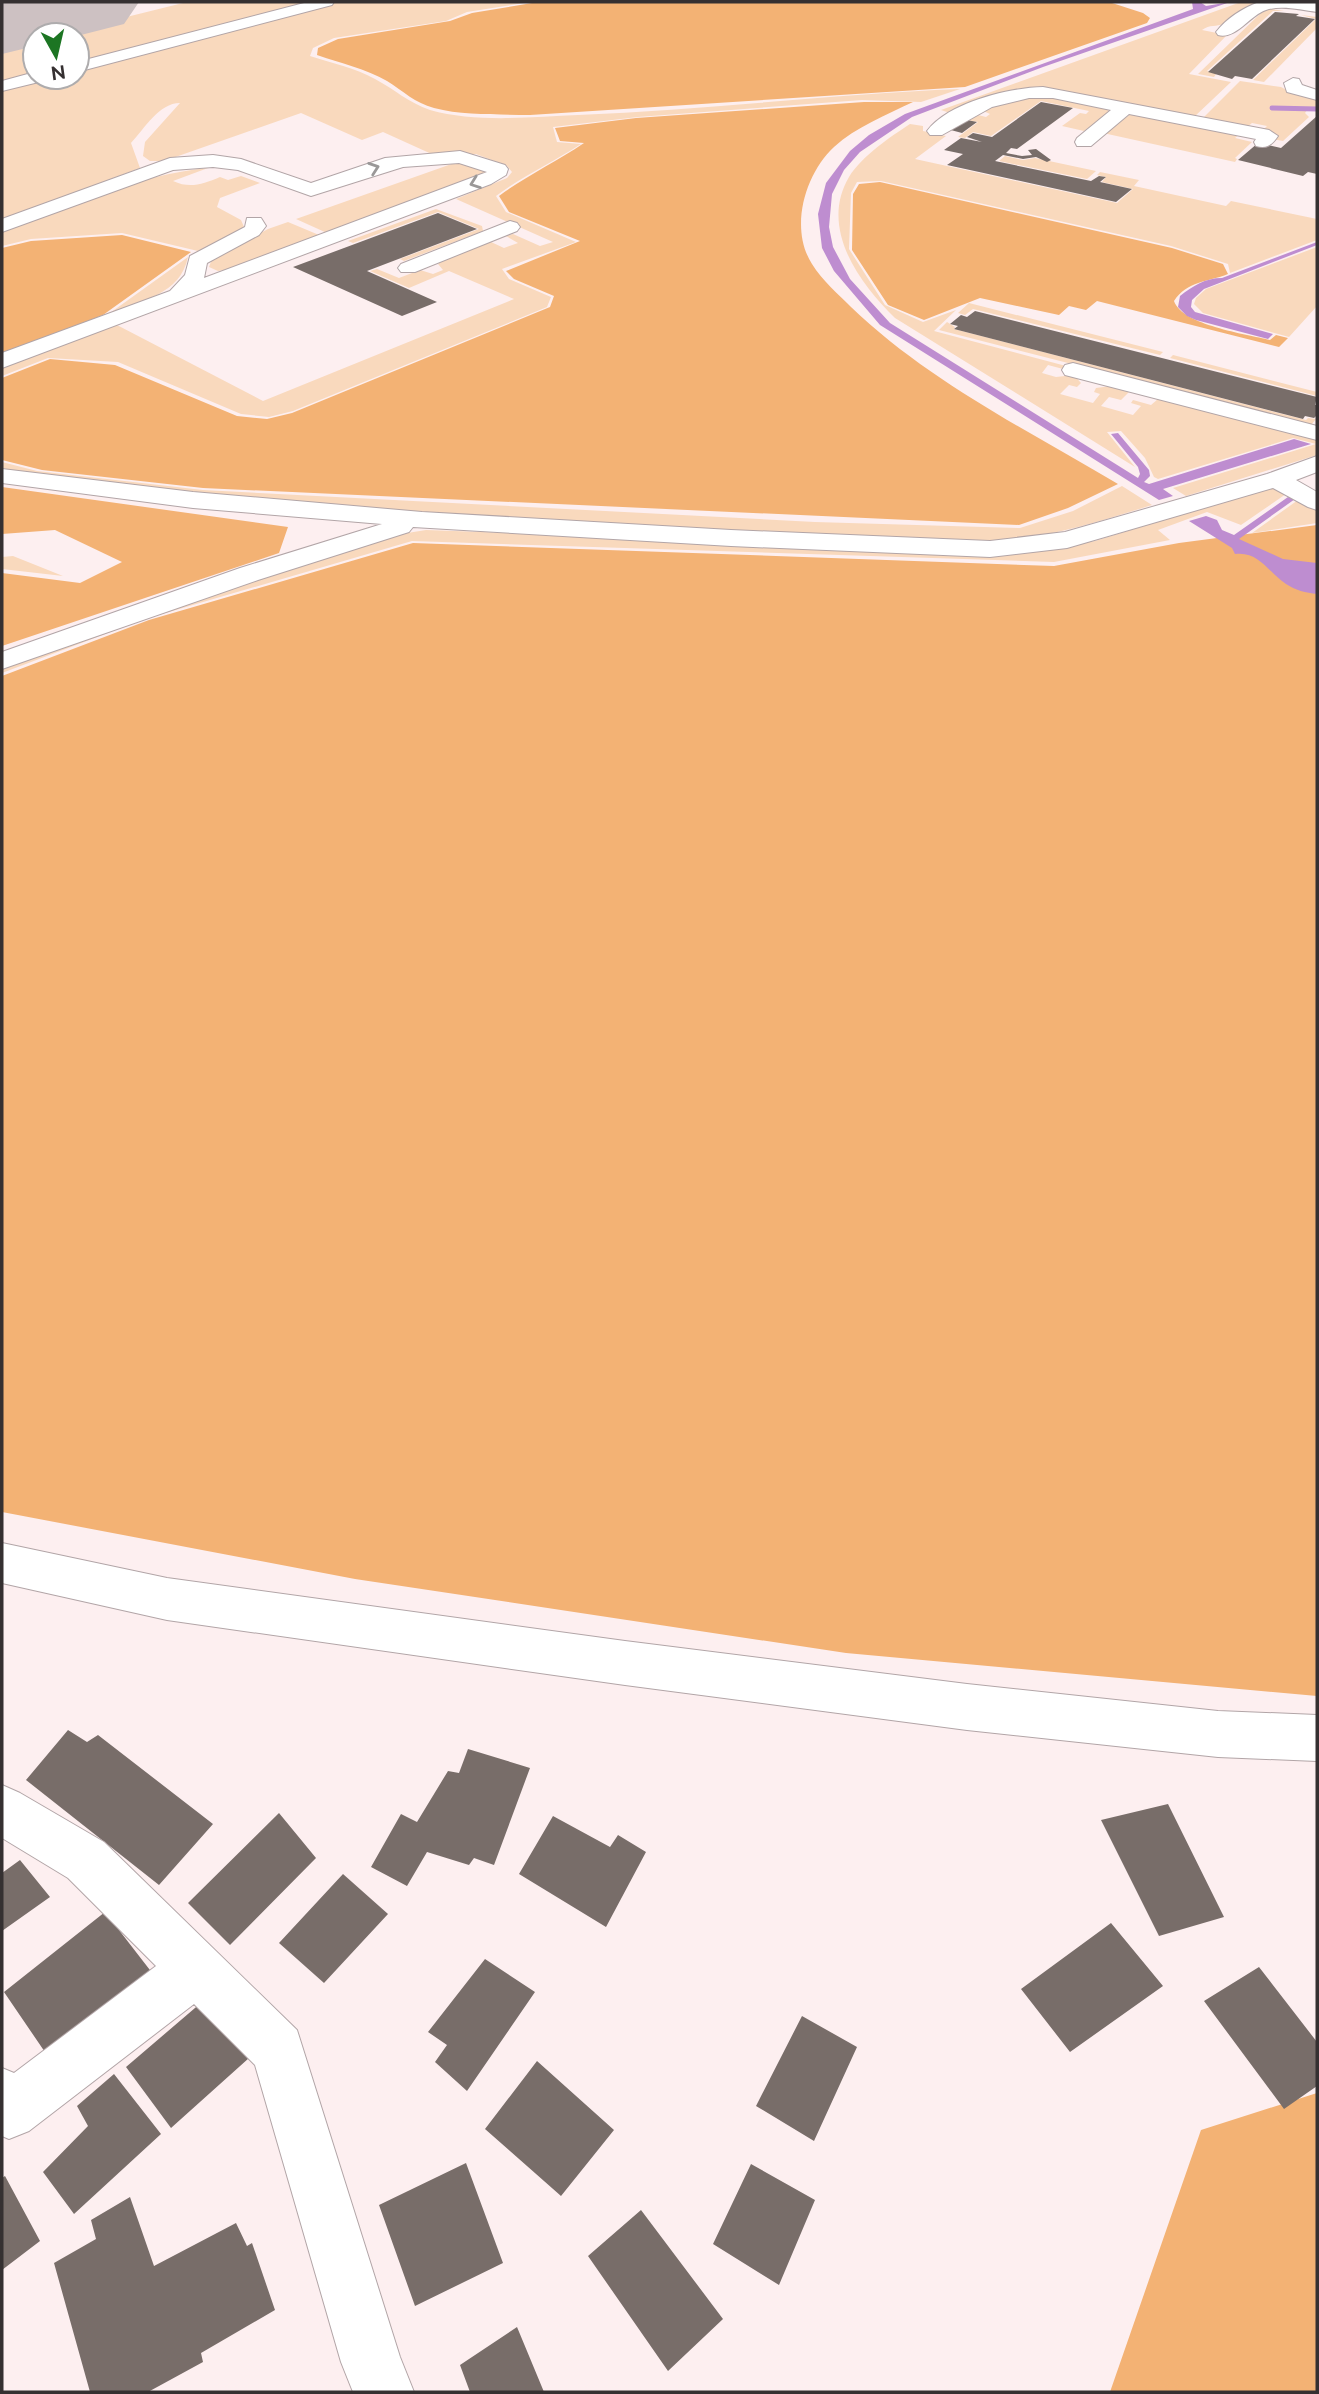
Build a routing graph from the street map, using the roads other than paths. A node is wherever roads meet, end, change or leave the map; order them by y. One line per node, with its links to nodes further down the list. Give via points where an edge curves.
1 (326, 2): 4 (street)
2 (1311, 4): 3 (street, via 1252,6)
3 (1224, 32)
4 (91, 62)
5 (21, 81): 7 (street)
6 (1293, 83): 8 (street, via 1293,88)
7 (2, 86)
8 (1317, 94)
9 (1125, 108): 10 (street, via 1043,92); 13 (street); 14 (street, via 1269,136)
10 (968, 110): 11 (street); 12 (street)
11 (988, 115)
12 (936, 131)
13 (1084, 142)
14 (1264, 142)
15 (437, 197): 16 (street); 19 (street, one-way to 15, via 170,164 242,164 311,190 385,164 460,156 498,169 496,175); 21 (street)
16 (461, 207)
17 (486, 217): 20 (street, via 519,231)
18 (254, 222): 21 (street, via 252,231 197,260 195,276)
19 (2, 226)
20 (408, 268)
21 (179, 293): 22 (street)
22 (2, 361)
23 (1085, 378): 24 (street)
24 (1317, 433)
25 (1317, 463): 27 (street)
26 (2, 476): 29 (street)
27 (1276, 479): 28 (street); 30 (street, via 1067,540 990,550)
28 (1317, 502)
29 (298, 511): 30 (street); 31 (street, via 312,524 316,539)
30 (422, 520): 31 (street)
31 (311, 555): 32 (street)
32 (2, 661)
33 (2, 1563): 34 (street, via 167,1599 639,1665 967,1707 1219,1734)
34 (1317, 1738)
35 (2, 1811): 36 (street, via 86,1860)
36 (196, 1969): 37 (street, via 9,2111); 38 (street, via 278,2049 371,2362)
37 (2, 2096)
38 (384, 2392)

